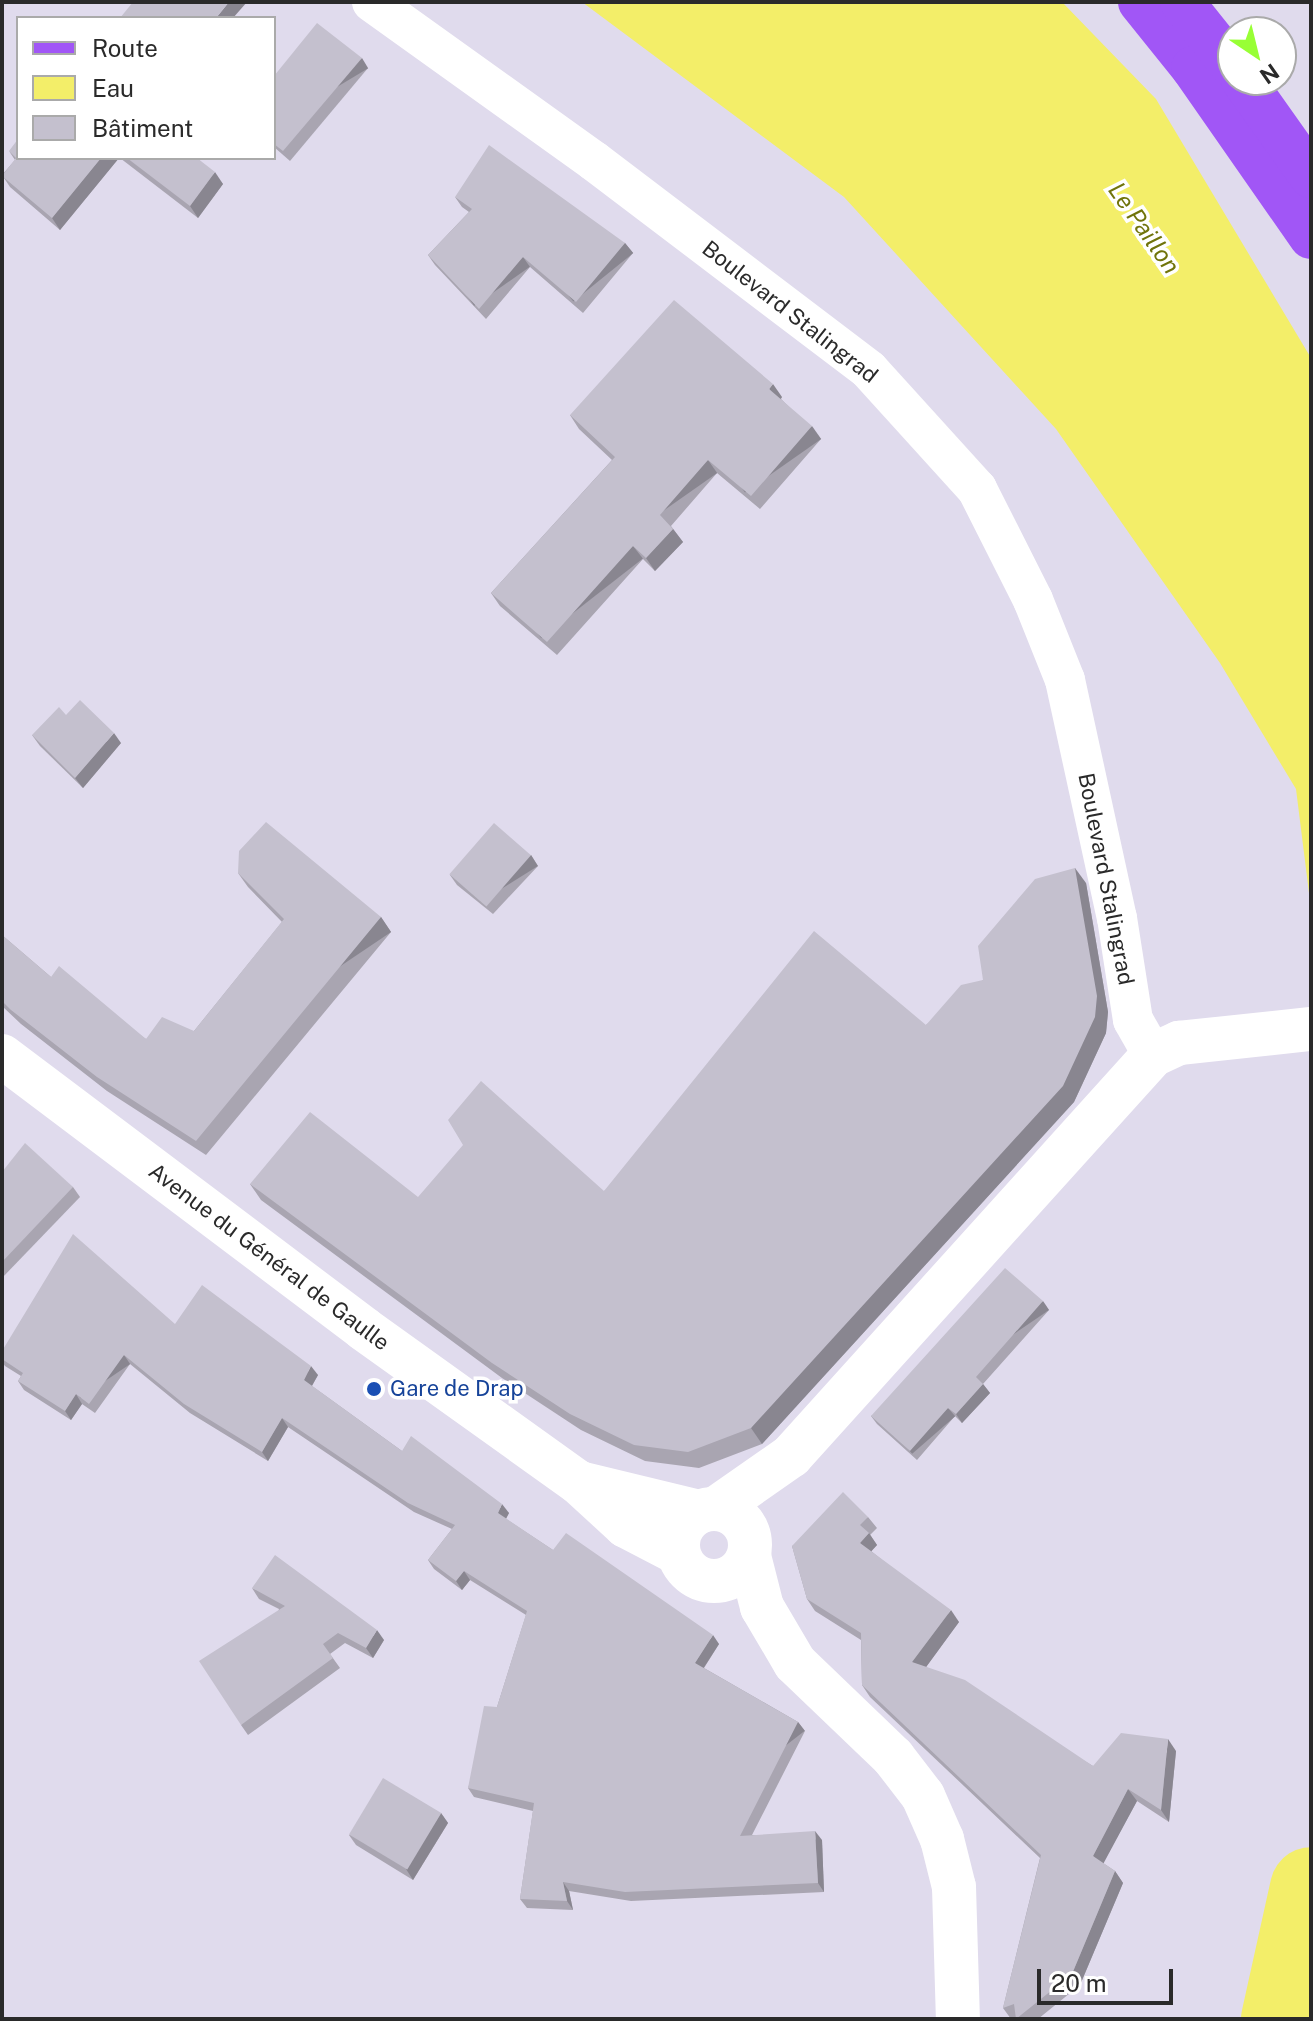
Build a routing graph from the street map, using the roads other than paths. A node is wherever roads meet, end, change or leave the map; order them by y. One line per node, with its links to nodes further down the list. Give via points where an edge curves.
1 (372, 2): 9 (street, Boulevard Stalingrad, via 594,161 869,370 977,489 1033,600 1065,680 1117,918 1133,1020)
2 (1140, 2): 7 (main road, via 1193,68)
3 (1182, 2): 4 (main road)
4 (1217, 46)
5 (1254, 96): 6 (main road)
6 (1311, 176)
7 (1311, 237)
8 (1311, 1029): 9 (street, via 1179,1043)
9 (1153, 1055): 11 (street)
10 (2, 1056): 12 (street, Avenue du Général de Gaulle, via 364,1329)
11 (791, 1456): 13 (street); 15 (street)
12 (578, 1482): 13 (street, Avenue du Général de Gaulle); 14 (street, Avenue du Général de Gaulle, via 626,1526)
13 (707, 1510): 14 (street, via 681,1529); 15 (street, via 738,1518)
14 (678, 1553): 15 (street, via 687,1571)
15 (738, 1559): 16 (street, via 795,1663 893,1757 929,1810 954,1887)
16 (958, 2019)

